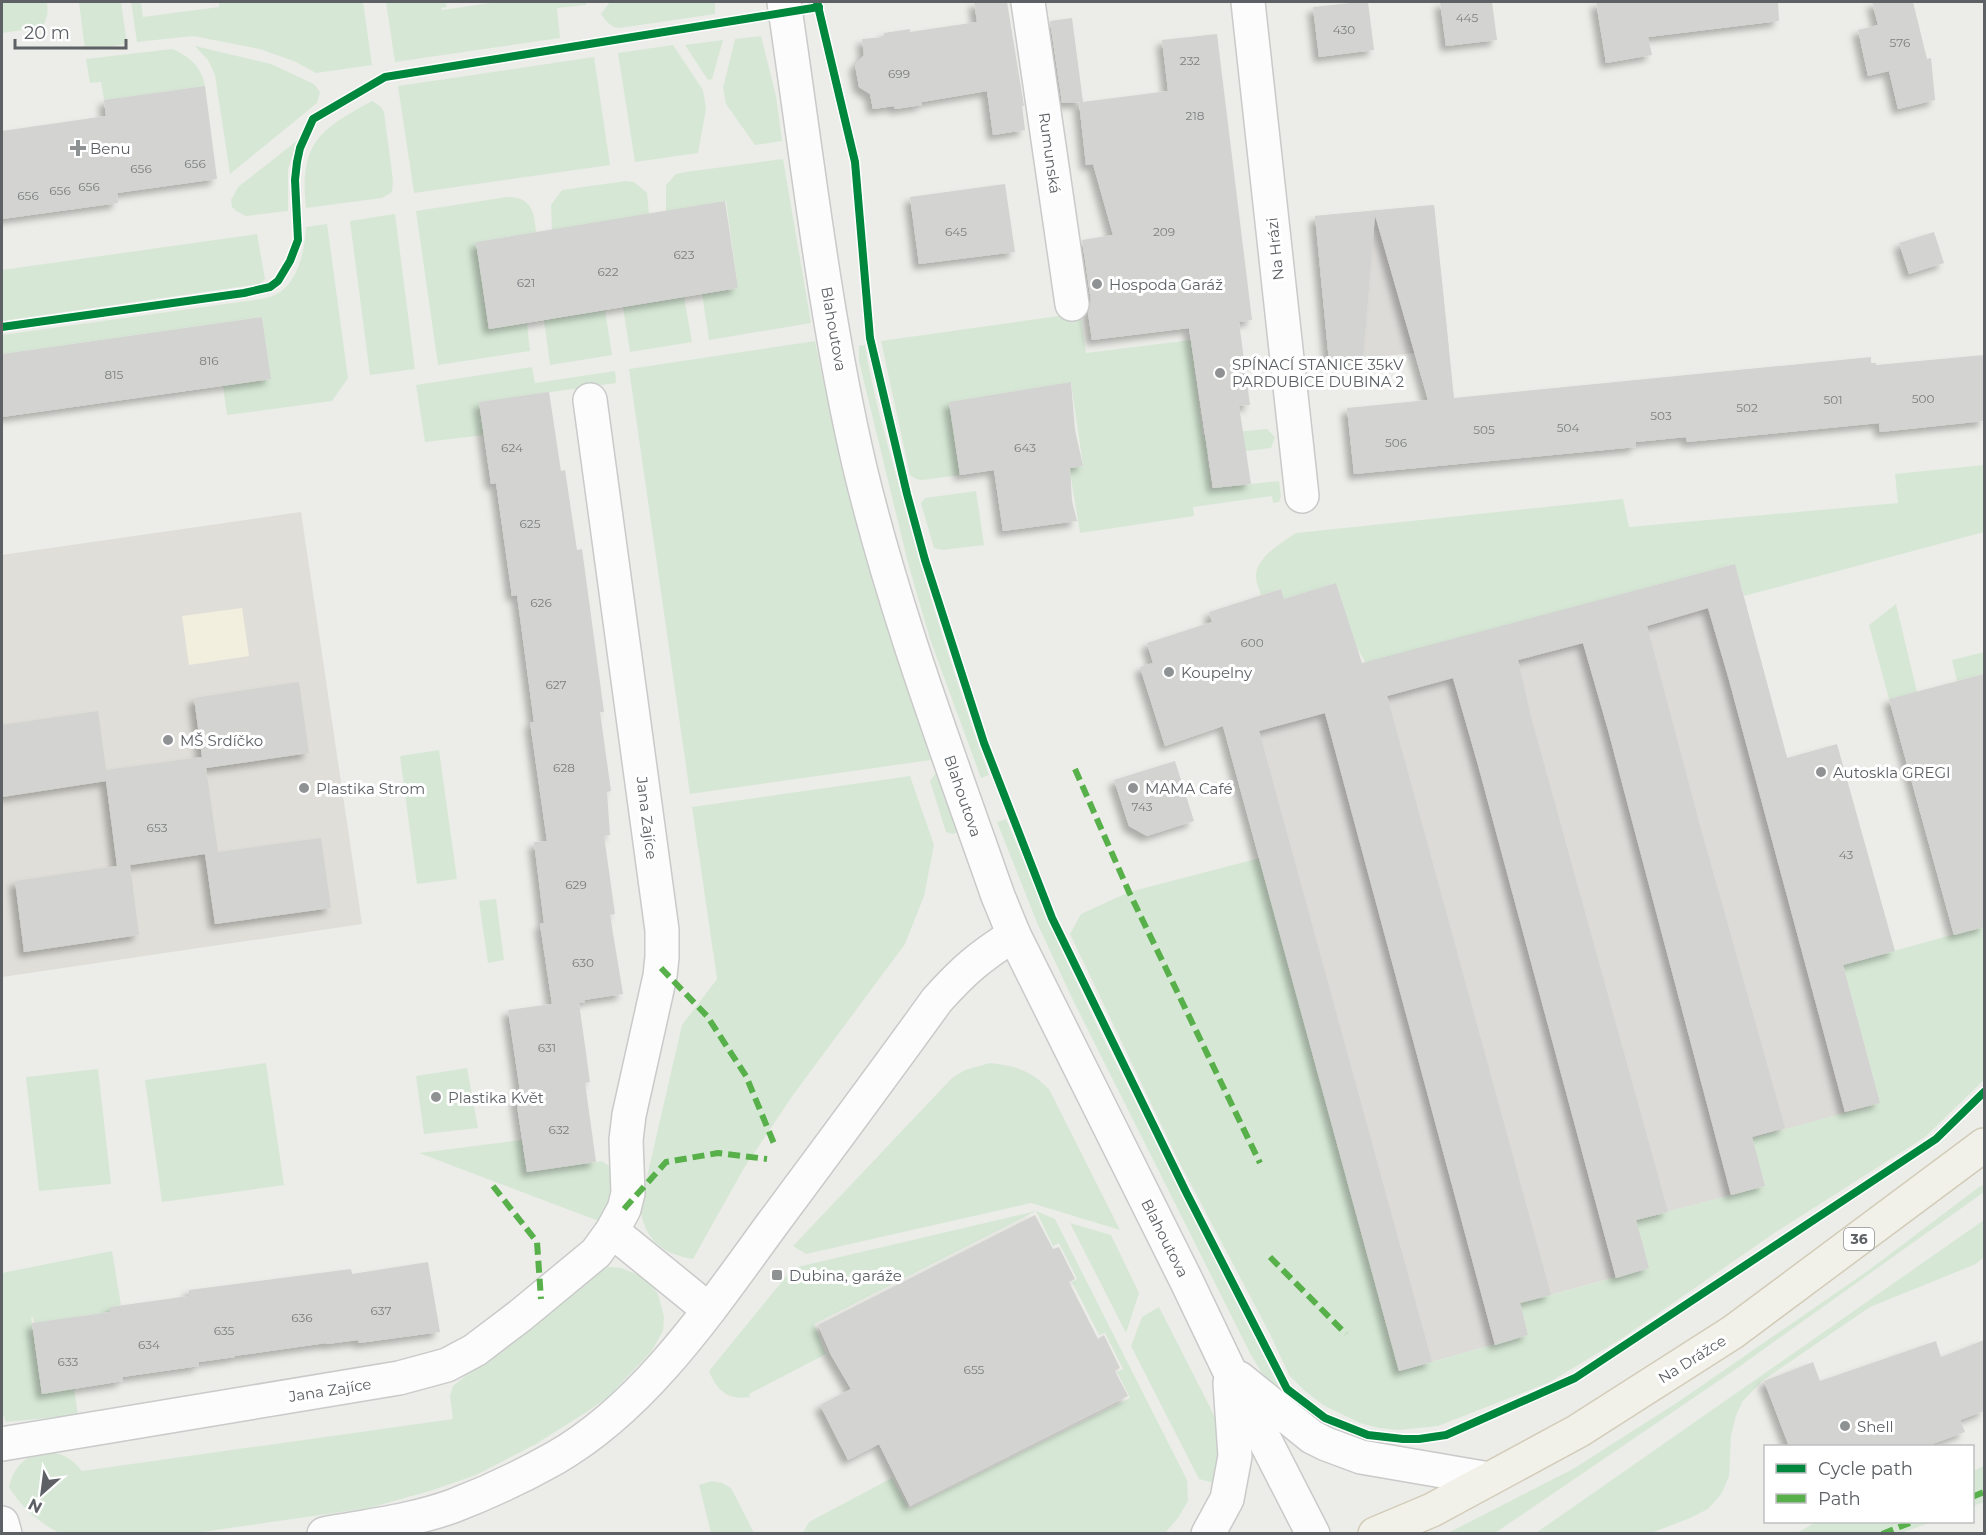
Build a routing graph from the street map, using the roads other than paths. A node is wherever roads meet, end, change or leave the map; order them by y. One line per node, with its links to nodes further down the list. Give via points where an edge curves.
1 (784, 2): 7 (street, Blahoutova, via 824,276 859,464 910,644)
2 (1028, 2): 4 (street, Rumunská)
3 (1248, 2): 6 (street, Na Hrázi)
4 (1072, 304)
5 (590, 400): 9 (street, Jana Zajíce, via 662,930 660,976 629,1115 628,1193)
6 (1302, 496)
7 (1014, 935): 10 (street, via 964,970 937,1000); 11 (street, Blahoutova)
8 (1984, 1145): 13 (main road, Na Drážce / 36, via 1733,1332 1578,1431)
9 (612, 1231): 10 (street); 12 (street, Jana Zajíce, via 596,1253 521,1315 475,1350 447,1365 399,1378)
10 (709, 1310): 16 (street, via 672,1356 624,1405 556,1457 452,1506)
11 (1228, 1370): 13 (street, via 1315,1440 1362,1457); 17 (street, via 1235,1456 1227,1499); 18 (street, Blahoutova)
12 (2, 1444)
13 (1489, 1479): 19 (main road, Na Drážce / 36, via 1432,1510)
14 (2, 1524): 15 (street)
15 (5, 1533)
16 (324, 1533)
17 (1208, 1533)
18 (1313, 1533)
19 (1374, 1533)

